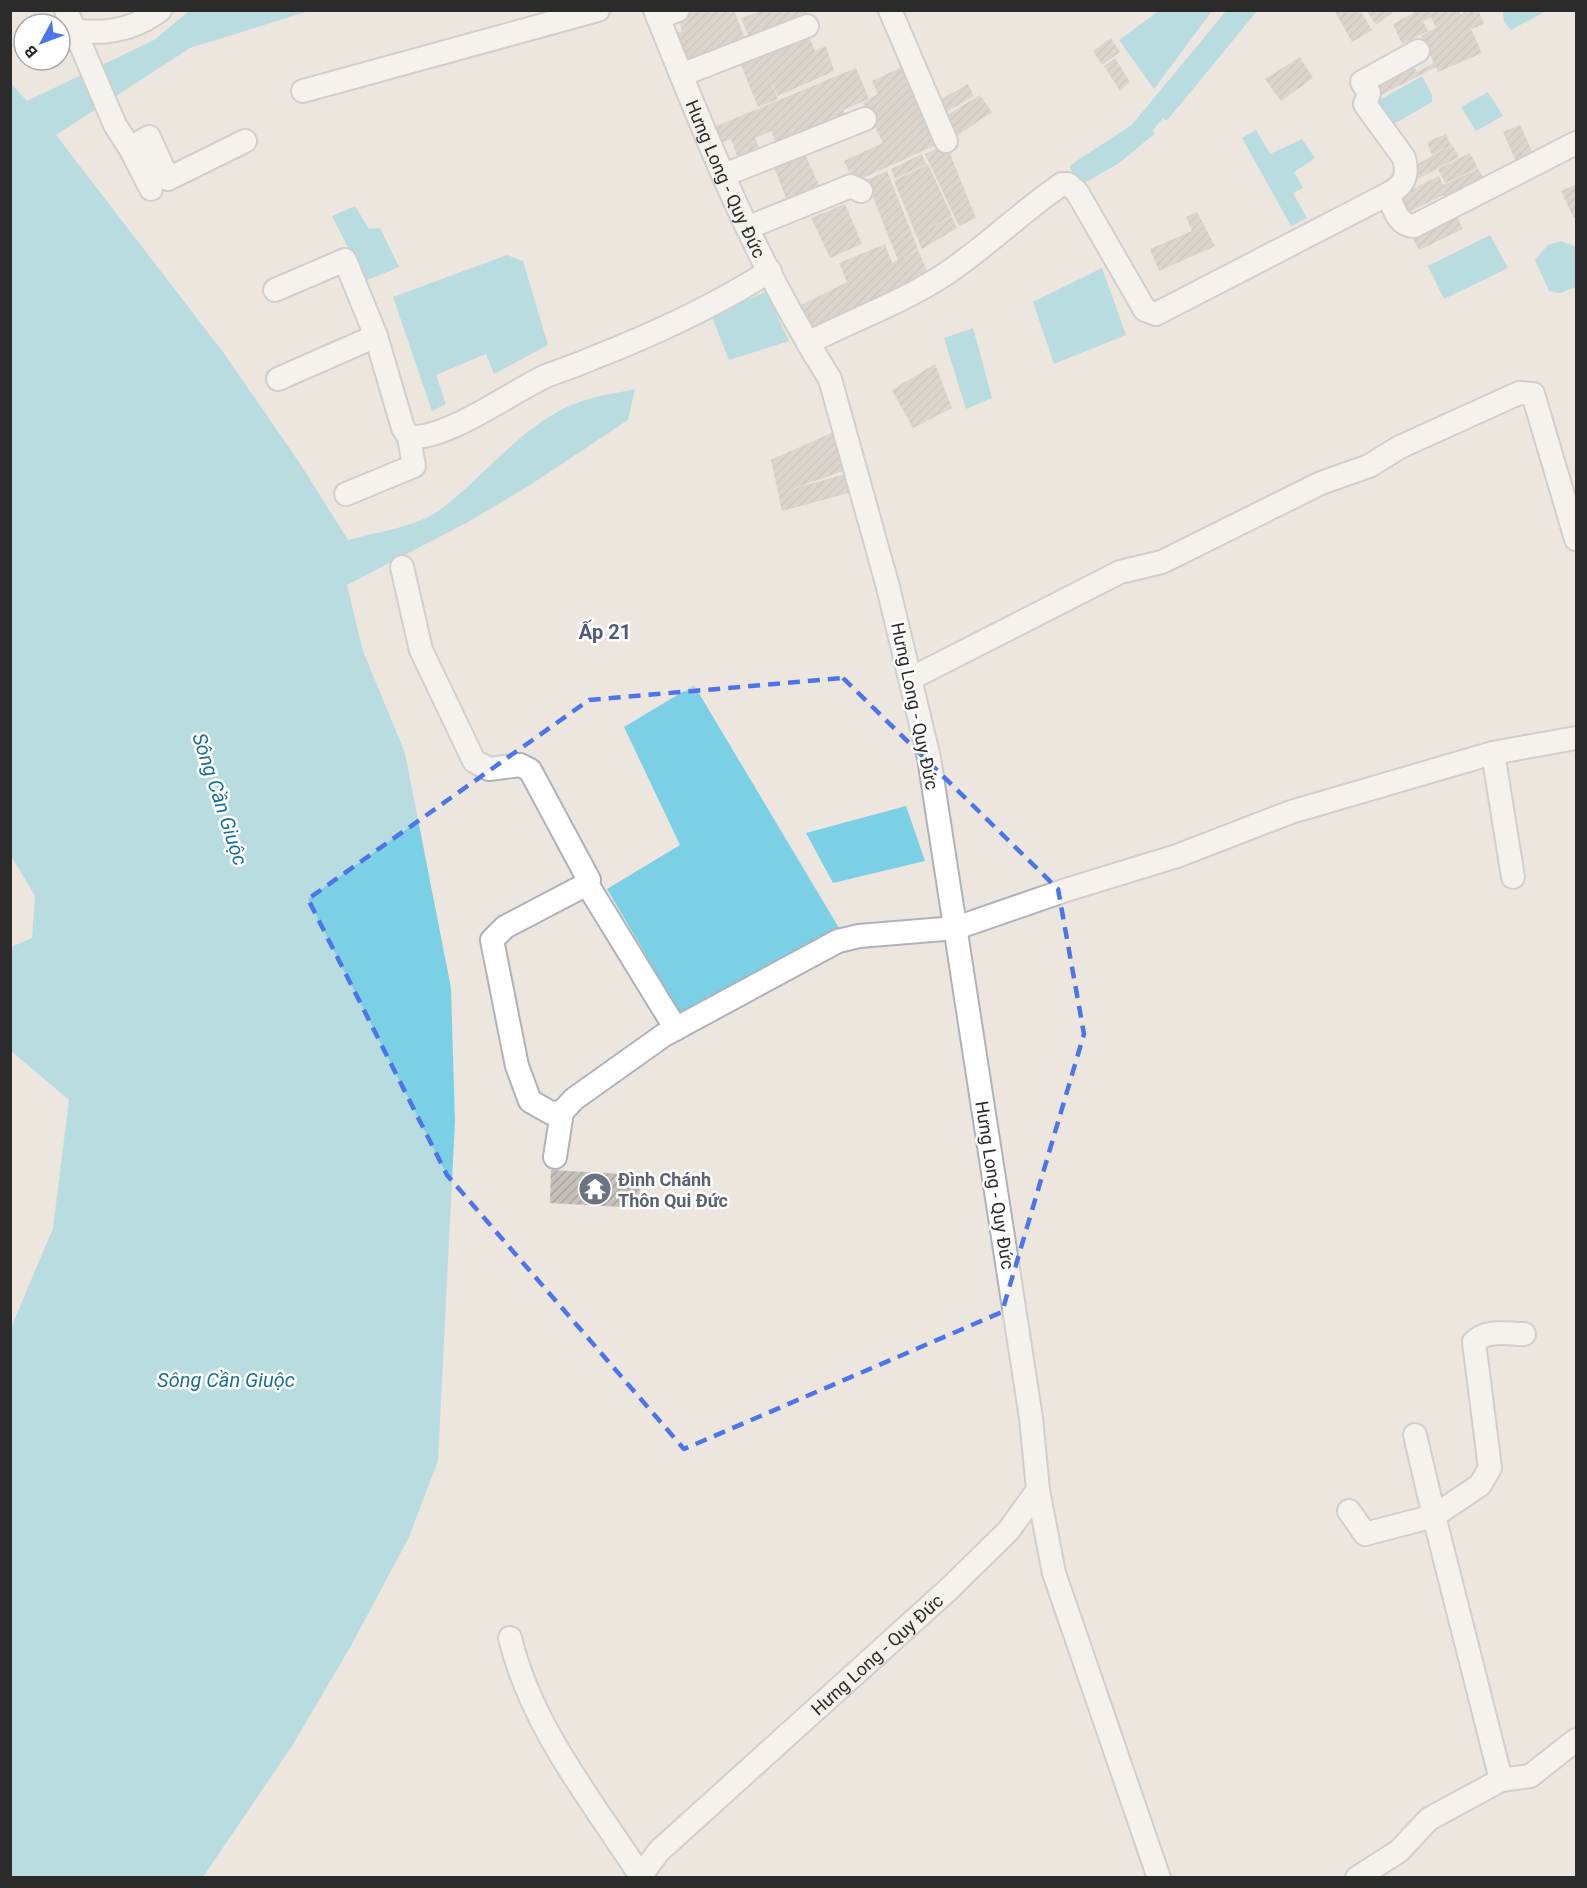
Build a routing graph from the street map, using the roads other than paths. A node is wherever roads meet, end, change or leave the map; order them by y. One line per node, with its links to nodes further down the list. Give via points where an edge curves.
1 (160, 10): 5 (street, via 117,31 95,33)
2 (598, 10): 10 (street)
3 (890, 10): 13 (street)
4 (664, 13): 9 (street, Hưng Long - Quy Đức)
5 (72, 21)
6 (72, 25): 15 (street, via 115,125)
7 (807, 26): 9 (street)
8 (1418, 51): 19 (street, via 1362,82 1369,93 1365,104 1406,166 1403,183)
9 (681, 75): 16 (street, Hưng Long - Quy Đức)
10 (303, 91)
11 (865, 119): 16 (street)
12 (245, 141): 15 (street, via 168,179 149,137)
13 (946, 141)
14 (1576, 143): 19 (street, via 1414,226 1397,217)
15 (130, 148): 17 (street)
16 (724, 175): 20 (street, Hưng Long - Quy Đức)
17 (151, 189)
18 (861, 191): 20 (street, via 851,186)
19 (1388, 194): 24 (street, via 1156,314 1145,310 1077,192 1062,184 945,274 907,297 859,316)
20 (749, 227): 21 (street, Hưng Long - Quy Đức)
21 (770, 271): 24 (street, Hưng Long - Quy Đức); 26 (street, via 698,311 544,377 459,423)
22 (275, 290): 23 (street, via 345,260)
23 (376, 336): 25 (street); 26 (street)
24 (812, 351): 30 (street, Hưng Long - Quy Đức, via 830,378)
25 (278, 379)
26 (409, 437): 27 (street, via 414,466)
27 (346, 494)
28 (1576, 539): 30 (street, via 1533,394 1519,393 1400,447 1370,466 1321,483 1162,562 1120,572)
29 (402, 567): 34 (street, via 421,650 474,761 489,769 520,765 530,770 589,880)
30 (910, 679): 35 (street, Hưng Long - Quy Đức, via 929,758)
31 (1576, 738): 32 (street)
32 (1493, 753): 33 (street); 35 (street, via 1291,812 1177,856)
33 (1513, 877)
34 (587, 884): 36 (street); 37 (street, via 505,927 492,940 517,1066 530,1101 551,1113)
35 (956, 928): 36 (street, via 859,936 838,942); 41 (street, Hưng Long - Quy Đức, via 1031,1418)
36 (676, 1029): 37 (street, via 574,1100)
37 (562, 1113): 38 (street)
38 (555, 1157)
39 (1524, 1334): 43 (street, via 1481,1335 1474,1342 1490,1468 1480,1485)
40 (1415, 1435): 43 (street)
41 (1038, 1490): 47 (street, Hưng Long - Quy Đức, via 1009,1530 958,1580 668,1843); 48 (street, via 1054,1573)
42 (1349, 1511): 43 (street, via 1365,1534)
43 (1434, 1516): 46 (street)
44 (510, 1638): 47 (street, via 518,1671 548,1736)
45 (1576, 1740): 46 (street, via 1530,1776)
46 (1501, 1780): 49 (street, via 1429,1819 1399,1851)
47 (640, 1876)
48 (1159, 1878)
49 (1357, 1878)

